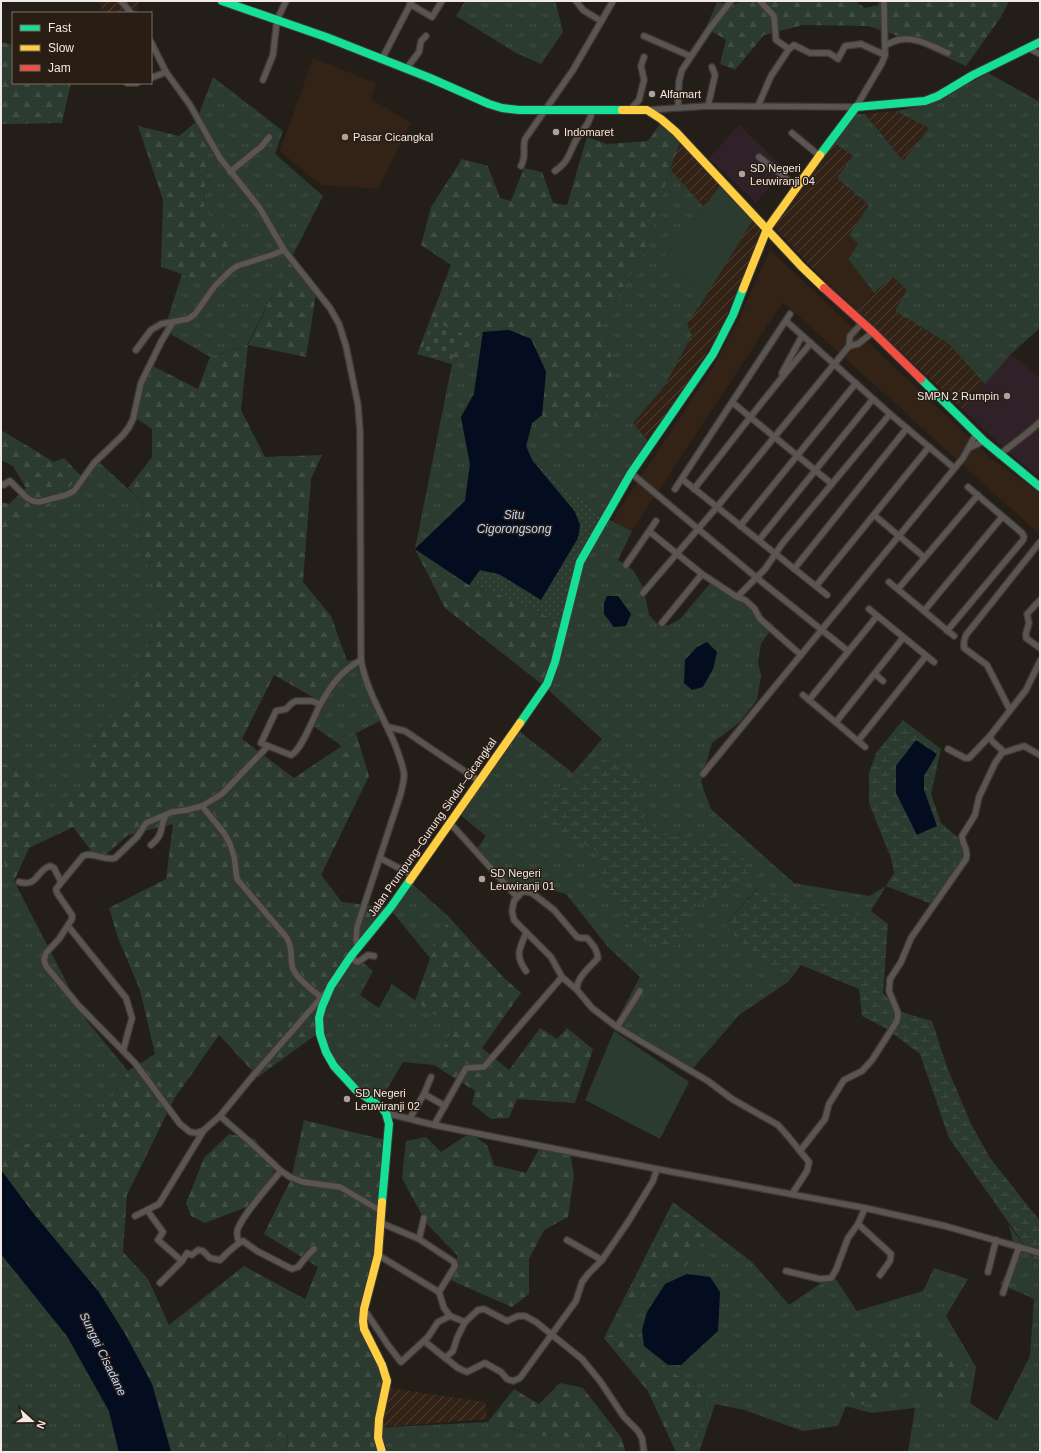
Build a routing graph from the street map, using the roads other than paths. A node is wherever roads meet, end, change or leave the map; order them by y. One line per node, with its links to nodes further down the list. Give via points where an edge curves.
1 (121, 1): 11 (street)
2 (222, 1): 12 (main road)
3 (286, 1): 12 (street)
4 (442, 1): 10 (street, via 432,17)
5 (576, 1): 13 (street, via 583,10)
6 (613, 1): 13 (street)
7 (730, 1): 24 (street)
8 (760, 1): 20 (street, via 774,16 776,40)
9 (884, 1): 18 (street)
10 (411, 2): 26 (street)
11 (130, 12)
12 (277, 20): 26 (main road); 31 (street, via 273,56)
13 (601, 22): 36 (street, via 573,70)
14 (426, 36): 28 (street, via 419,52)
15 (644, 36): 24 (street)
16 (1040, 42): 19 (main road)
17 (152, 44): 29 (street)
18 (886, 44): 21 (street, via 898,40 919,40); 23 (street)
19 (1028, 48): 22 (street); 35 (main road, via 926,101)
20 (789, 49): 23 (street, via 794,45 810,53 829,53 838,59 845,46 861,44); 33 (street, via 771,76)
21 (948, 53)
22 (1040, 54)
23 (885, 55): 35 (street)
24 (690, 56): 34 (street, via 679,81)
25 (644, 57): 38 (street, via 641,66 644,80 639,100)
26 (382, 59): 28 (main road)
27 (712, 67): 32 (street, via 715,75)
28 (406, 69): 36 (main road, via 502,108)
29 (166, 72): 30 (street); 46 (street, via 190,105)
30 (152, 78)
31 (263, 80)
32 (708, 106): 33 (street); 34 (street)
33 (758, 106): 35 (street)
34 (678, 108): 39 (street)
35 (856, 108): 42 (main road, Jalan Prumpung–Gunung Sindur–Cicangkal)
36 (544, 110): 37 (main road); 44 (street, via 525,139 525,159)
37 (592, 110): 38 (main road); 45 (street, via 589,122 568,159)
38 (630, 110): 39 (main road)
39 (646, 110): 48 (main road, via 676,132)
40 (792, 133): 42 (street)
41 (269, 137): 46 (street, via 262,146)
42 (820, 156): 47 (main road, Jalan Prumpung–Gunung Sindur–Cicangkal)
43 (759, 157): 47 (street)
44 (521, 166)
45 (555, 171)
46 (230, 172): 49 (street, via 259,207)
47 (797, 187): 48 (main road, Jalan Prumpung–Gunung Sindur–Cicangkal)
48 (767, 229): 53 (main road, via 802,267); 77 (main road, Jalan Prumpung–Gunung Sindur–Cicangkal, via 733,315 713,354)
49 (284, 250): 52 (street, via 237,266 214,287 195,314 188,319); 122 (street, via 330,308 339,324 358,405)
50 (790, 314): 51 (street)
51 (786, 321): 55 (street); 63 (street)
52 (173, 322): 58 (street, via 161,324 151,330); 79 (street, via 141,384 134,419 123,435 94,463 74,490 66,495 39,502 27,498 10,481)
53 (862, 323): 54 (main road); 57 (street, via 850,336)
54 (873, 332): 57 (street, via 858,344); 68 (main road)
55 (802, 336): 56 (street); 61 (street)
56 (811, 343): 59 (street); 61 (street)
57 (849, 346): 59 (street)
58 (136, 350)
59 (834, 364): 60 (street); 69 (street)
60 (856, 383): 62 (street); 73 (street)
61 (776, 384): 65 (street)
62 (873, 399): 64 (street); 76 (street)
63 (733, 402): 65 (street); 78 (street)
64 (890, 414): 67 (street); 80 (street)
65 (751, 417): 69 (street); 84 (street)
66 (1040, 422): 74 (street)
67 (907, 428): 71 (street); 100 (street)
68 (976, 434): 70 (main road); 72 (street)
69 (774, 437): 73 (street); 86 (street)
70 (984, 442): 72 (street); 74 (main road)
71 (929, 448): 75 (street); 87 (street)
72 (969, 448): 75 (street)
73 (797, 455): 76 (street); 90 (street)
74 (999, 455): 81 (main road)
75 (954, 468): 93 (street)
76 (815, 470): 80 (street); 94 (street)
77 (631, 473): 91 (street); 141 (main road, Jalan Prumpung–Gunung Sindur–Cicangkal, via 580,562 547,684)
78 (682, 479): 83 (street); 84 (street)
79 (1, 484)
80 (832, 484): 97 (street)
81 (1040, 486)
82 (968, 487): 85 (street)
83 (676, 489)
84 (694, 489): 86 (street)
85 (978, 495): 88 (street); 98 (street)
86 (717, 507): 90 (street); 91 (street)
87 (874, 515): 93 (street); 104 (street)
88 (1002, 516): 111 (street); 115 (street, via 1022,533 1023,540)
89 (656, 521): 92 (street)
90 (740, 526): 94 (street)
91 (698, 529): 96 (street); 102 (street)
92 (650, 532): 96 (street); 99 (street)
93 (898, 536): 98 (street); 114 (street)
94 (759, 540): 97 (street)
95 (1040, 542): 130 (street, via 964,641 964,648 988,665)
96 (677, 554): 101 (street); 106 (street)
97 (776, 554): 100 (street); 102 (street)
98 (924, 557): 105 (street)
99 (626, 565)
100 (794, 569): 104 (street)
101 (702, 574): 108 (street); 113 (street)
102 (757, 578): 108 (street); 114 (street)
103 (889, 582): 105 (street)
104 (816, 586): 107 (street)
105 (898, 589): 111 (street)
106 (643, 593)
107 (827, 595)
108 (737, 597): 120 (street, via 754,608 760,619)
109 (1040, 600): 118 (street, via 1027,614 1029,623 1026,633 1026,638)
110 (869, 609): 112 (street)
111 (924, 611): 115 (street)
112 (877, 616): 117 (street); 119 (street)
113 (662, 623)
114 (822, 629): 119 (street); 120 (street)
115 (947, 630): 116 (street)
116 (954, 636)
117 (903, 638): 121 (street); 125 (street)
118 (1040, 648)
119 (848, 651): 128 (street)
120 (801, 655): 140 (street)
121 (926, 656): 124 (street); 134 (street)
122 (361, 660): 129 (street, via 335,680); 132 (street, via 369,689)
123 (1040, 661): 130 (street, via 1026,690)
124 (934, 662)
125 (875, 674): 126 (street); 131 (street)
126 (883, 681)
127 (803, 695): 128 (street)
128 (809, 700): 131 (street)
129 (320, 704): 135 (street, via 294,754); 135 (street, via 296,701 286,709 276,711 261,743)
130 (1010, 710): 133 (street)
131 (836, 722): 134 (street)
132 (388, 727): 141 (street, via 405,731); 146 (street, via 400,758 404,780)
133 (990, 736): 137 (street, via 969,758); 138 (street)
134 (858, 741): 136 (street)
135 (268, 746): 142 (street, via 222,794)
136 (865, 747)
137 (948, 749)
138 (1002, 753): 139 (street, via 1024,746); 172 (street, via 979,797 975,814 962,836 967,852 966,859 911,938 901,962 890,979 889,991 898,1013 897,1021 872,1060 862,1071 844,1080 829,1104 825,1119)
139 (1040, 755)
140 (703, 774)
141 (479, 781): 144 (main road, Jalan Prumpung–Gunung Sindur–Cicangkal)
142 (202, 806): 143 (street); 161 (street, via 230,844 237,879 287,938 296,974)
143 (166, 815): 145 (street, via 161,834); 149 (street, via 146,824 137,837 115,858 88,854 83,856)
144 (450, 823): 147 (main road, Jalan Prumpung–Gunung Sindur–Cicangkal); 150 (street)
145 (151, 845)
146 (380, 858): 147 (street); 153 (street, via 357,927)
147 (412, 875): 153 (main road, Jalan Prumpung–Gunung Sindur–Cicangkal, via 391,907)
148 (19, 882): 149 (street, via 34,882 44,868 50,866 54,868)
149 (61, 882): 151 (street, via 56,889 72,915)
150 (517, 897): 152 (street, via 514,901 513,916); 159 (street, via 523,891 536,896 554,910 577,937 587,938 597,950 598,958 580,978)
151 (68, 926): 163 (street, via 126,998 132,1018); 163 (street, via 46,953 46,966 78,1005)
152 (526, 933): 156 (street, via 518,954); 157 (street, via 551,957)
153 (358, 947): 154 (main road, Jalan Prumpung–Gunung Sindur–Cicangkal)
154 (351, 956): 155 (street, via 358,962 368,955); 158 (main road, Jalan Prumpung–Gunung Sindur–Cicangkal)
155 (374, 956)
156 (526, 971)
157 (562, 977): 159 (street); 166 (street, via 484,1067 466,1068)
158 (331, 986): 161 (street); 167 (main road, Jalan Prumpung–Gunung Sindur–Cicangkal, via 319,1018 320,1034 326,1052 334,1066 356,1090)
159 (576, 990): 162 (street, via 592,1008)
160 (640, 991): 162 (street)
161 (321, 997): 168 (street)
162 (617, 1027): 172 (street, via 778,1126)
163 (123, 1051): 171 (street, via 135,1063 180,1124 190,1132)
164 (431, 1077): 165 (street)
165 (424, 1094): 166 (street); 169 (street)
166 (445, 1106): 170 (street)
167 (386, 1113): 169 (street); 178 (main road, via 389,1124)
168 (220, 1116): 171 (street); 174 (street)
169 (410, 1118): 170 (street)
170 (434, 1125): 173 (street)
171 (204, 1130): 177 (street, via 159,1204)
172 (800, 1151): 175 (street, via 809,1165)
173 (657, 1169): 175 (street); 191 (street, via 653,1181)
174 (281, 1171): 178 (street, via 303,1182 340,1187); 186 (street, via 239,1227)
175 (792, 1194): 176 (street)
176 (865, 1208): 182 (street); 185 (street)
177 (148, 1210): 179 (street); 192 (street, via 163,1232 158,1240)
178 (382, 1211): 181 (main road)
179 (135, 1216)
180 (424, 1218): 183 (street)
181 (381, 1223): 183 (street); 190 (main road)
182 (858, 1224): 193 (street, via 848,1238 831,1278 820,1279); 195 (street, via 891,1254 890,1261)
183 (419, 1239): 197 (street, via 454,1262 455,1266)
184 (567, 1240): 191 (street)
185 (996, 1240): 187 (street); 194 (street)
186 (239, 1242): 188 (street, via 246,1242 257,1251 292,1269 298,1267); 192 (street, via 220,1260 210,1258 198,1250 192,1255 187,1254)
187 (1019, 1247): 189 (street); 198 (street)
188 (314, 1249)
189 (1040, 1253)
190 (378, 1255): 197 (street); 199 (main road)
191 (602, 1260): 202 (street, via 582,1282 576,1301)
192 (182, 1261): 196 (street)
193 (786, 1271)
194 (988, 1272)
195 (880, 1275)
196 (160, 1283)
197 (439, 1292): 200 (street, via 444,1308)
198 (1004, 1293)
199 (364, 1309): 203 (street, via 401,1362); 205 (main road, via 364,1329 387,1381 379,1420 378,1438)
200 (450, 1316): 201 (street); 203 (street, via 438,1322)
201 (465, 1322): 202 (street, via 478,1310 484,1309 508,1320 525,1316); 204 (street, via 456,1338 453,1351)
202 (551, 1335): 204 (street, via 520,1378 513,1381 485,1364 467,1372); 206 (street, via 582,1359 600,1381 624,1417 638,1431)
203 (424, 1341): 204 (street)
204 (445, 1358)
205 (382, 1452)
206 (644, 1452)

